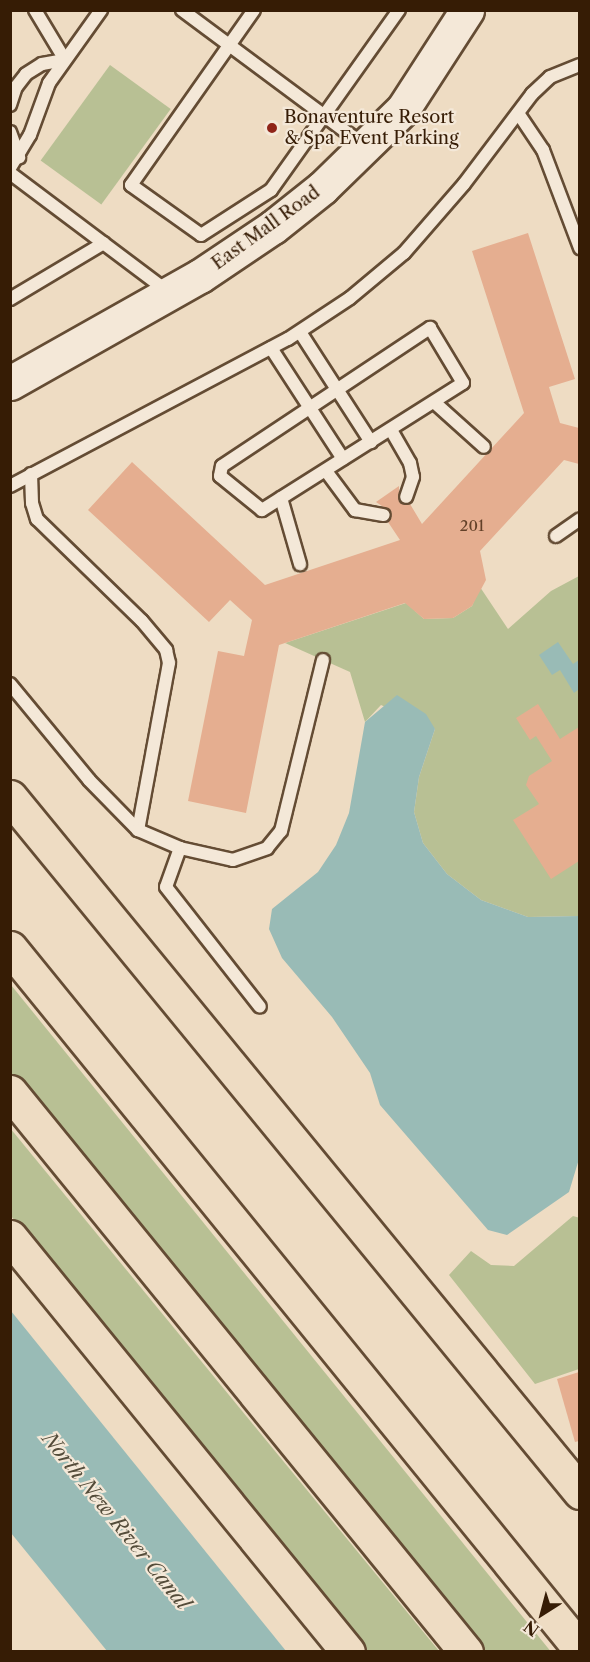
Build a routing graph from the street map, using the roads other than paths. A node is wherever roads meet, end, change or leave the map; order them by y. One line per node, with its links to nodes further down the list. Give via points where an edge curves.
1 (35, 10): 8 (lane)
2 (101, 10): 8 (lane)
3 (182, 10): 7 (lane)
4 (254, 10): 7 (lane)
5 (399, 10): 12 (lane)
6 (467, 10): 14 (street, East Mall Road, via 403,109)
7 (229, 45): 12 (lane); 12 (lane, via 131,185 201,235 270,190)
8 (65, 60): 10 (lane, via 42,64 26,74); 15 (lane, via 49,83)
9 (579, 65): 11 (lane, via 550,77)
10 (10, 105)
11 (518, 113): 19 (lane, via 543,150); 22 (lane, via 404,253 350,298)
12 (324, 115): 14 (lane)
13 (10, 132): 15 (lane)
14 (368, 147): 20 (street, East Mall Road, via 273,227)
15 (19, 157): 16 (lane)
16 (10, 168)
17 (10, 173): 18 (lane)
18 (104, 243): 20 (lane); 21 (lane)
19 (579, 249)
20 (170, 293): 24 (street, East Mall Road)
21 (10, 299)
22 (300, 332): 23 (lane); 25 (lane)
23 (271, 348): 27 (lane); 33 (lane)
24 (10, 383)
25 (336, 389): 26 (lane, via 430,328 463,382); 27 (lane); 29 (lane)
26 (434, 402): 28 (lane); 30 (lane)
27 (310, 408): 31 (lane); 36 (lane, via 222,466 220,476 262,510)
28 (391, 430): 29 (lane); 35 (lane, via 410,463 413,477)
29 (371, 442): 31 (lane)
30 (484, 447)
31 (343, 459): 32 (lane)
32 (326, 471): 36 (lane); 37 (lane, via 355,510)
33 (31, 474): 34 (lane); 44 (lane, via 37,519 142,621 166,650 169,663)
34 (10, 486)
35 (406, 497)
36 (281, 498): 40 (lane)
37 (384, 515)
38 (579, 519): 39 (lane)
39 (556, 536)
40 (300, 564)
41 (323, 660): 45 (lane, via 281,831 267,848 233,860)
42 (10, 684): 44 (lane, via 89,780)
43 (10, 797): 50 (main road)
44 (138, 830): 45 (lane)
45 (180, 848): 47 (lane, via 166,887)
46 (10, 948): 51 (main road)
47 (260, 1006)
48 (10, 1092): 53 (main road)
49 (10, 1237): 52 (main road)
50 (579, 1492)
51 (579, 1649)
52 (348, 1652)
53 (466, 1652)

